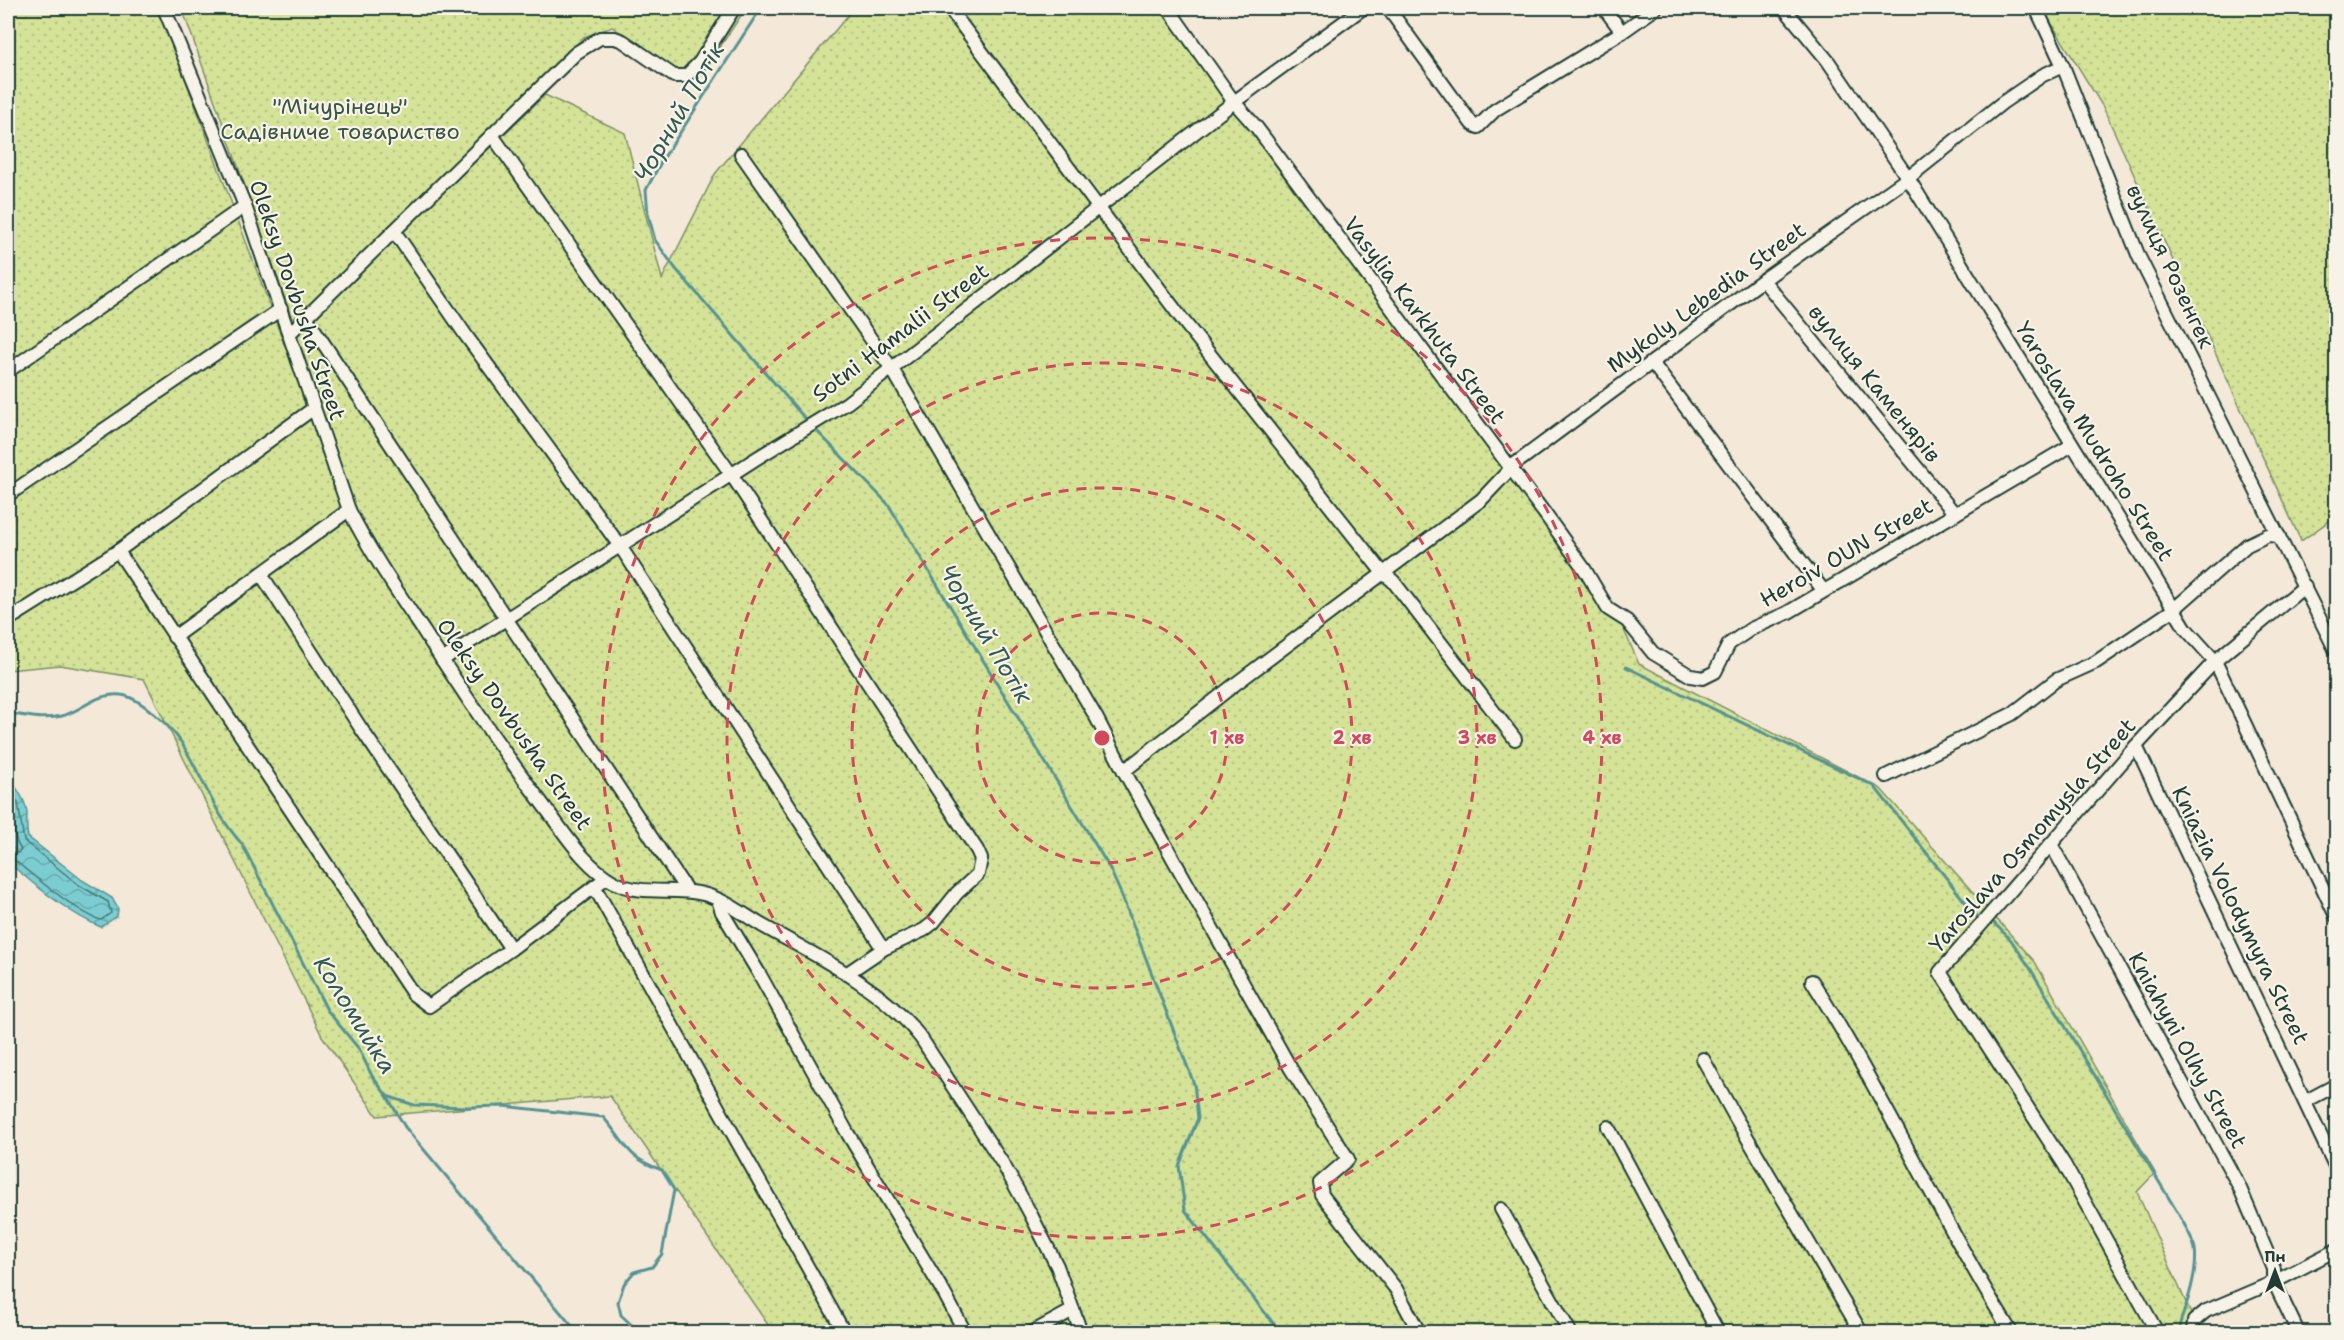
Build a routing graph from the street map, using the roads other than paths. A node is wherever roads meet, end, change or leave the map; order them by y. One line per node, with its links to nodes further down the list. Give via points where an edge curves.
1 (164, 8): 17 (street, Oleksy Dovbusha Street)
2 (734, 8): 14 (street, via 700,62 686,76 674,76 623,41 600,38 576,52)
3 (949, 8): 18 (street)
4 (1168, 8): 13 (street, Vasylia Karkhuta Street)
5 (1363, 8): 13 (street, Sotni Hamalii Street)
6 (1388, 8): 11 (street, via 1478,127 1496,110)
7 (1604, 8): 11 (street)
8 (1656, 8): 11 (street)
9 (1784, 8): 16 (street, Yaroslava Mudroho Street, via 1828,61)
10 (2036, 8): 12 (street, вулиця Розенгек)
11 (1622, 32)
12 (2063, 66): 16 (street, Mykoly Lebedia Street, via 2002,103); 34 (street, вулиця Розенгек, via 2139,257)
13 (1234, 102): 18 (street, Sotni Hamalii Street); 29 (street, Vasylia Karkhuta Street)
14 (492, 135): 19 (street); 30 (street)
15 (741, 154): 25 (street)
16 (1908, 178): 20 (street, Mykoly Lebedia Street); 28 (street, Yaroslava Mudroho Street)
17 (245, 206): 21 (street, Oleksy Dovbusha Street); 26 (street)
18 (1099, 207): 25 (street, Sotni Hamalii Street); 37 (street)
19 (394, 231): 22 (street); 35 (street)
20 (1763, 280): 24 (street, Mykoly Lebedia Street); 33 (street, вулиця Каменярів)
21 (281, 309): 23 (street, Oleksy Dovbusha Street); 31 (street)
22 (306, 317): 23 (street); 42 (street)
23 (290, 333): 27 (street, Oleksy Dovbusha Street)
24 (1653, 364): 29 (street, Mykoly Lebedia Street); 40 (street)
25 (892, 369): 30 (street, Sotni Hamalii Street, via 847,403); 51 (street)
26 (8, 372)
27 (314, 408): 32 (street, Oleksy Dovbusha Street); 36 (street)
28 (2072, 445): 33 (street, Heroiv OUN Street); 41 (street, Yaroslava Mudroho Street)
29 (1510, 469): 37 (street, Mykoly Lebedia Street, via 1481,500); 46 (street, Vasylia Karkhuta Street, via 1575,554 1608,609 1627,621)
30 (731, 474): 35 (street, Sotni Hamalii Street); 59 (street, via 896,723 981,860 978,874 933,923)
31 (8, 495)
32 (349, 510): 38 (street); 47 (street, Oleksy Dovbusha Street)
33 (1955, 514): 40 (street, Heroiv OUN Street)
34 (2278, 536): 39 (street, вулиця Розенгек); 41 (street, via 2268,535 2247,545)
35 (620, 546): 42 (street, Sotni Hamalii Street); 59 (street)
36 (118, 551): 43 (street); 44 (street)
37 (1383, 573): 49 (street); 51 (street, Mykoly Lebedia Street)
38 (261, 574): 44 (street); 60 (street)
39 (2305, 586): 45 (street, вулиця Розенгек); 48 (street, Yaroslava Osmomysla Street)
40 (1823, 590): 46 (street, Heroiv OUN Street, via 1733,641 1715,672 1706,677 1691,676)
41 (2173, 610): 48 (street, Yaroslava Mudroho Street); 52 (street, via 2096,662 2056,680 2012,714)
42 (507, 618): 47 (street, Sotni Hamalii Street); 56 (street)
43 (8, 620)
44 (174, 637): 60 (street, via 413,994 429,1006)
45 (2337, 651)
46 (1653, 653)
47 (442, 660): 54 (street, Oleksy Dovbusha Street, via 521,776 573,845)
48 (2215, 661): 50 (street, Yaroslava Osmomysla Street); 58 (street, Yaroslava Mudroho Street)
49 (1515, 739)
50 (2136, 746): 53 (street, Yaroslava Osmomysla Street); 65 (street, Kniazia Volodymyra Street)
51 (1124, 771): 76 (street, via 1291,1069 1348,1159 1320,1183 1322,1195 1396,1289)
52 (1886, 776)
53 (2051, 844): 70 (street, Kniahyni Olhy Street, via 2239,1186 2274,1269); 81 (street, Yaroslava Osmomysla Street, via 1940,972 2064,1164)
54 (606, 878): 55 (street); 56 (street, Oleksy Dovbusha Street, via 641,890)
55 (595, 888): 60 (street); 72 (street)
56 (687, 891): 57 (street, Oleksy Dovbusha Street)
57 (718, 900): 61 (street, Oleksy Dovbusha Street); 73 (street, via 848,1134)
58 (2337, 916)
59 (884, 949): 61 (street)
60 (511, 950)
61 (846, 974): 71 (street, Oleksy Dovbusha Street, via 898,1013 921,1038 1025,1203 1057,1266)
62 (1812, 981): 80 (street)
63 (1703, 1059): 79 (street)
64 (2337, 1085): 65 (street)
65 (2306, 1101): 67 (street, Kniazia Volodymyra Street)
66 (1608, 1127): 78 (street)
67 (2337, 1168)
68 (1501, 1209): 77 (street)
69 (2337, 1250): 70 (street)
70 (2274, 1282): 82 (street, via 2199,1316 2193,1323); 83 (street, Kniahyni Olhy Street)
71 (1073, 1310): 74 (street); 75 (street, Oleksy Dovbusha Street)
72 (844, 1332)
73 (965, 1332)
74 (1033, 1332)
75 (1081, 1332)
76 (1419, 1332)
77 (1570, 1332)
78 (1718, 1332)
79 (1861, 1332)
80 (2011, 1332)
81 (2157, 1332)
82 (2193, 1332)
83 (2298, 1332)

